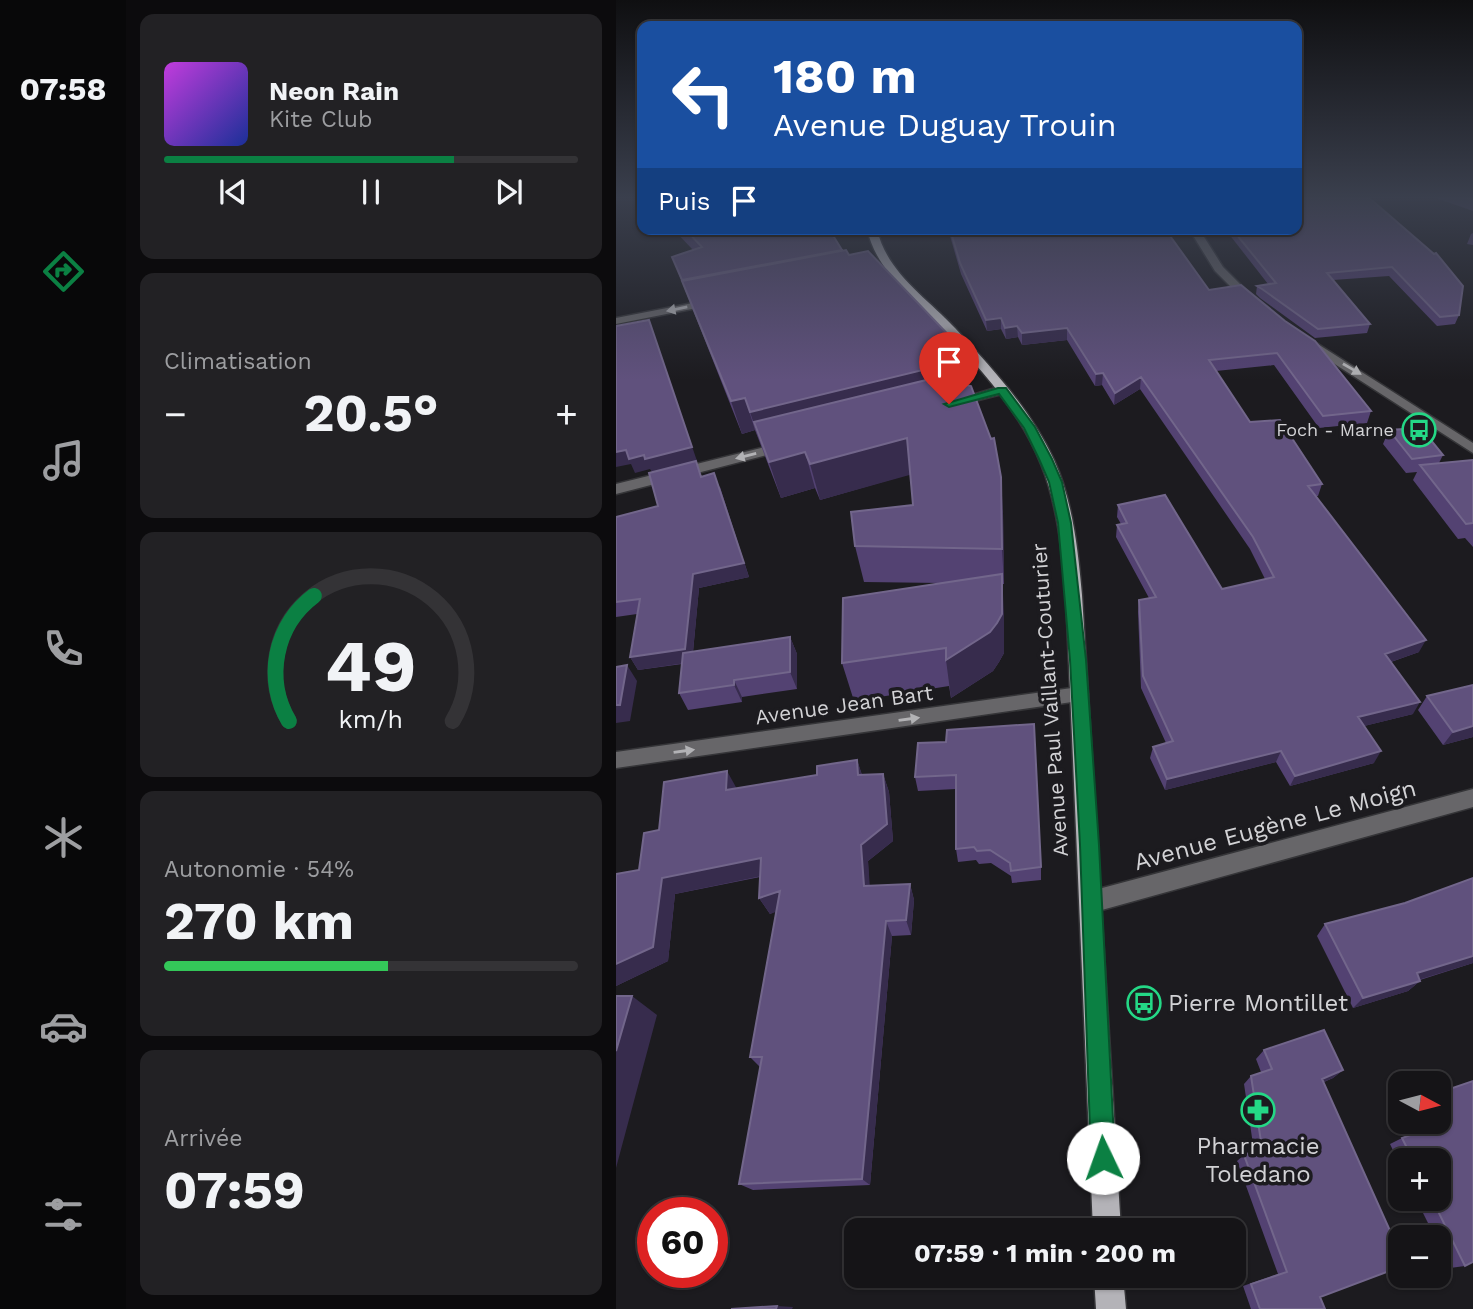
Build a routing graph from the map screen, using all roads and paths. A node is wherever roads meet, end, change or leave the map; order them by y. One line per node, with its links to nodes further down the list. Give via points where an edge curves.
1 (880, 257): 7 (main road, Avenue Paul Vaillant-Couturier, via 883,268 950,329)
2 (1209, 257): 4 (street)
3 (726, 299): 5 (street, one-way to 5)
4 (1261, 310)
5 (616, 321)
6 (1292, 332): 10 (street, one-way to 10)
7 (1002, 390): 8 (street); 12 (main road, Avenue Paul Vaillant-Couturier, via 1029,427 1055,482 1065,523)
8 (935, 407)
9 (802, 442): 11 (street, one-way to 11)
10 (1473, 449)
11 (616, 489)
12 (1079, 694): 13 (street, Avenue Jean Bart, one-way to 12); 15 (main road, Avenue Paul Vaillant-Couturier)
13 (616, 760)
14 (1473, 798): 15 (street, Avenue Eugène Le Moign)
15 (1091, 902): 16 (main road, Avenue Paul Vaillant-Couturier)
16 (1106, 1218)
17 (1110, 1288): 18 (main road)
18 (1111, 1309)

